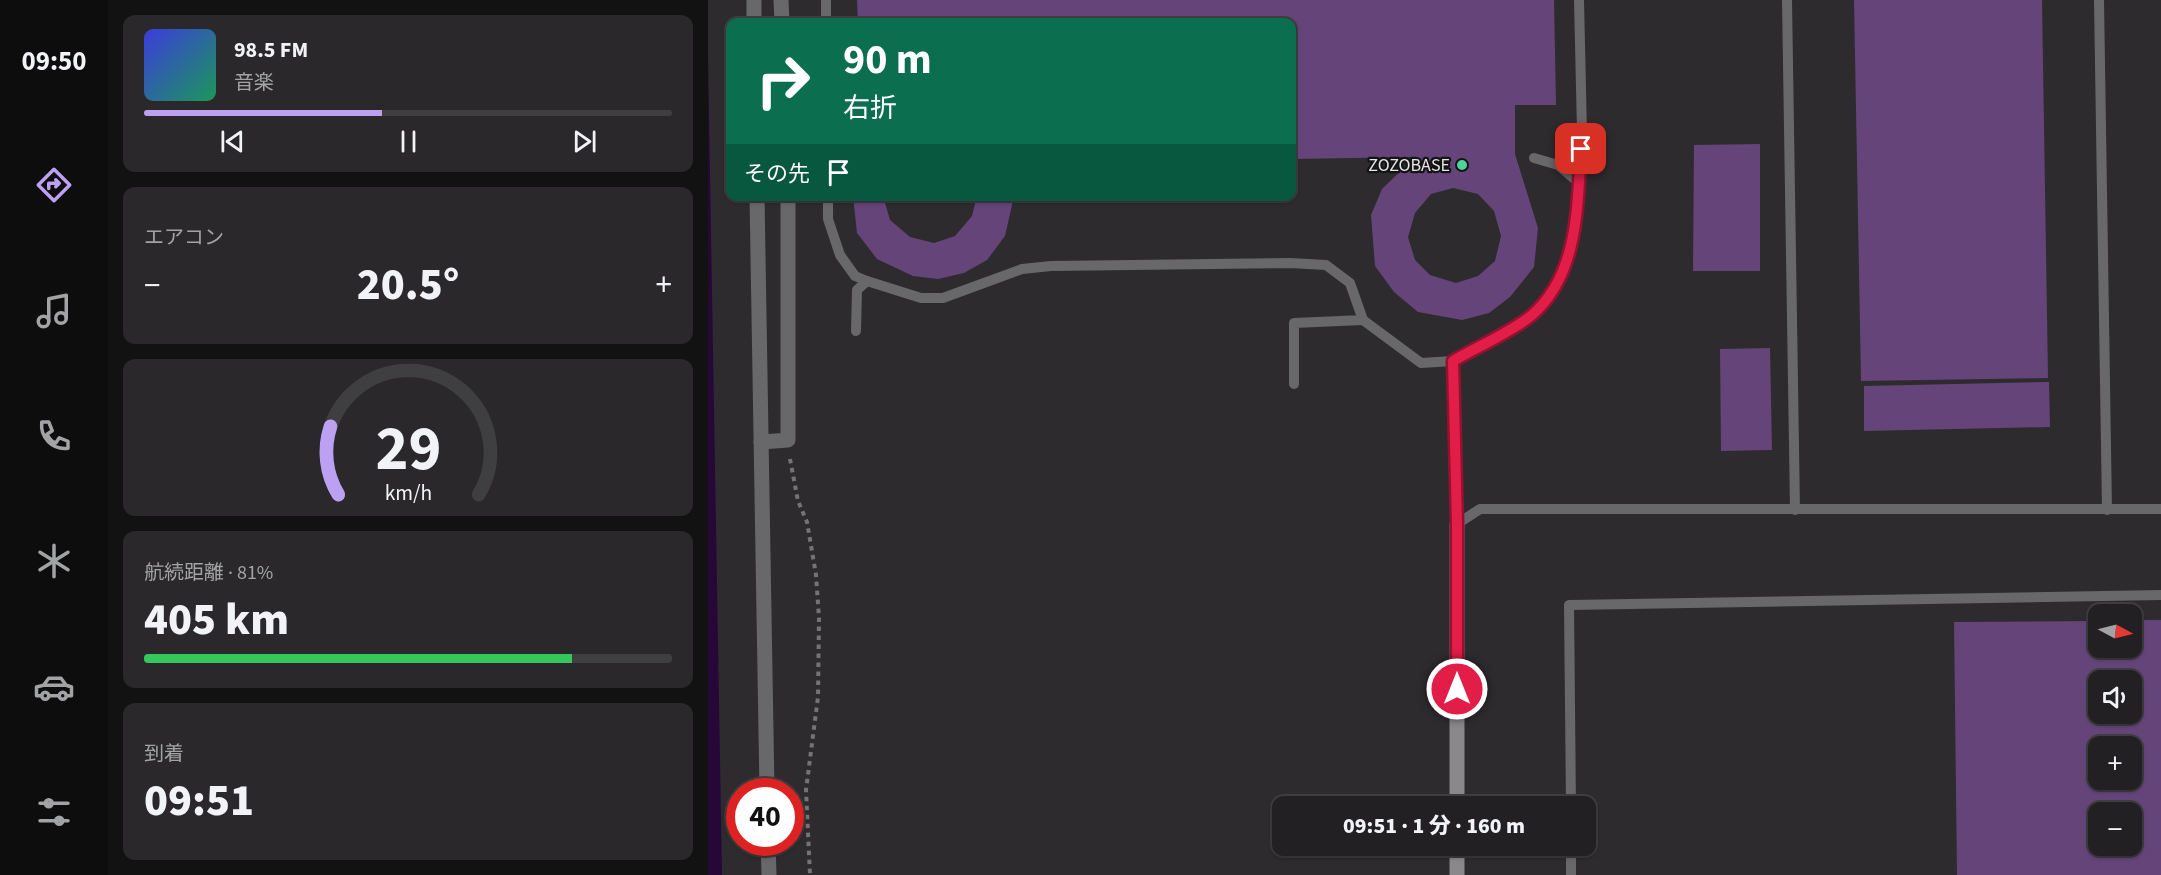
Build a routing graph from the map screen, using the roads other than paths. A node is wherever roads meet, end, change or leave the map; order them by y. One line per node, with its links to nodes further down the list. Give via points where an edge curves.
1 (753, 0): 7 (street)
2 (781, 0): 8 (street)
3 (826, 0): 9 (lane)
4 (1579, 0): 11 (lane)
5 (1787, 0): 22 (lane)
6 (2099, 0): 23 (lane)
7 (754, 18)
8 (782, 18)
9 (826, 18)
10 (1534, 158): 11 (lane, via 1558,165)
11 (1579, 183): 18 (lane, via 1575,234 1559,283 1532,315)
12 (757, 201): 20 (street)
13 (788, 201): 20 (street, via 788,440)
14 (828, 201): 15 (lane, via 828,219 840,255 855,276)
15 (867, 281): 16 (lane, via 921,298 943,298 1031,268 1326,265 1350,283); 17 (lane, via 857,290)
16 (1363, 320): 18 (lane, via 1421,363); 19 (lane, via 1294,323)
17 (856, 331)
18 (1453, 361): 24 (lane)
19 (1294, 384)
20 (761, 442): 26 (street)
21 (2161, 509): 23 (lane)
22 (1795, 510): 23 (lane); 24 (lane, via 1480,509)
23 (2107, 510)
24 (1457, 524): 27 (street)
25 (2161, 595): 28 (lane, via 1569,605)
26 (767, 778)
27 (1457, 796)
28 (1570, 796)
29 (768, 856): 32 (street)
30 (1457, 856): 33 (street)
31 (1571, 856): 34 (lane)
32 (769, 875)
33 (1457, 875)
34 (1571, 875)

